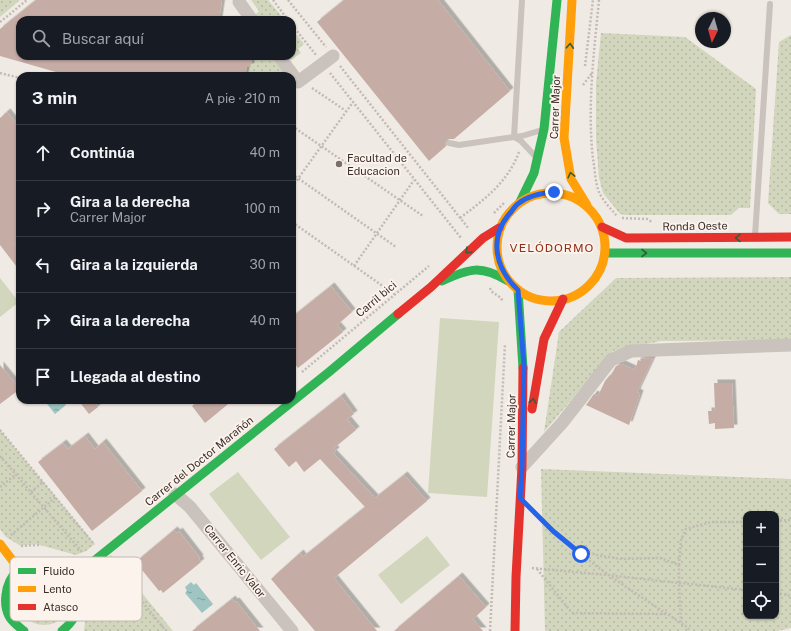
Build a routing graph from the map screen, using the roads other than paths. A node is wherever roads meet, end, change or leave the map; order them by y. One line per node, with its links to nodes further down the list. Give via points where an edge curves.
1 (522, 0): 12 (lane)
2 (557, 0): 11 (street, Carrer Major)
3 (572, 0): 16 (street, Carrer Major, one-way to 3, via 571,179 564,138)
4 (239, 2): 6 (street)
5 (770, 4): 19 (lane)
6 (249, 16)
7 (282, 60): 9 (street)
8 (328, 60): 10 (street, via 298,82)
9 (291, 72)
10 (296, 79)
11 (544, 130): 12 (lane); 14 (street, Carrer Major)
12 (514, 137): 13 (lane, via 459,145); 14 (lane)
13 (450, 143)
14 (537, 158): 15 (street, Carrer Major, via 534,173)
15 (520, 202): 16 (street, via 538,194 554,192 573,197); 18 (street, via 503,220)
16 (590, 209): 17 (street)
17 (602, 227): 19 (street, Ronda Oeste, one-way to 17, via 626,238); 21 (street)
18 (500, 228): 23 (street, via 496,243 499,263); 24 (street, one-way to 24, via 483,238)
19 (755, 237): 20 (street, Ronda Oeste)
20 (791, 237)
21 (605, 253): 22 (street, one-way to 22); 26 (street, via 596,276 584,290)
22 (791, 253)
23 (508, 281): 24 (street, via 486,270 477,270 455,275); 25 (street)
24 (431, 287): 28 (street, Carrer del Doctor Marañón)
25 (518, 290): 26 (street, via 530,297 546,301); 30 (street, Carrer Major, via 524,366)
26 (563, 300): 30 (street, Carrer Major, one-way to 26, via 544,339)
27 (791, 345): 30 (street, via 631,351 624,354 611,360 562,424)
28 (296, 398)
29 (288, 404): 31 (street, Carrer del Doctor Marañón)
30 (522, 467): 40 (street, Carrer Major)
31 (175, 494): 34 (street, Carrer del Doctor Marañón); 39 (street, Carrer Enric Valor, via 190,507)
32 (0, 544): 33 (street)
33 (10, 557)
34 (99, 557)
35 (10, 581): 36 (street, via 6,592 6,606)
36 (10, 618)
37 (71, 621): 38 (street)
38 (64, 630)
39 (292, 631)
40 (515, 631)

